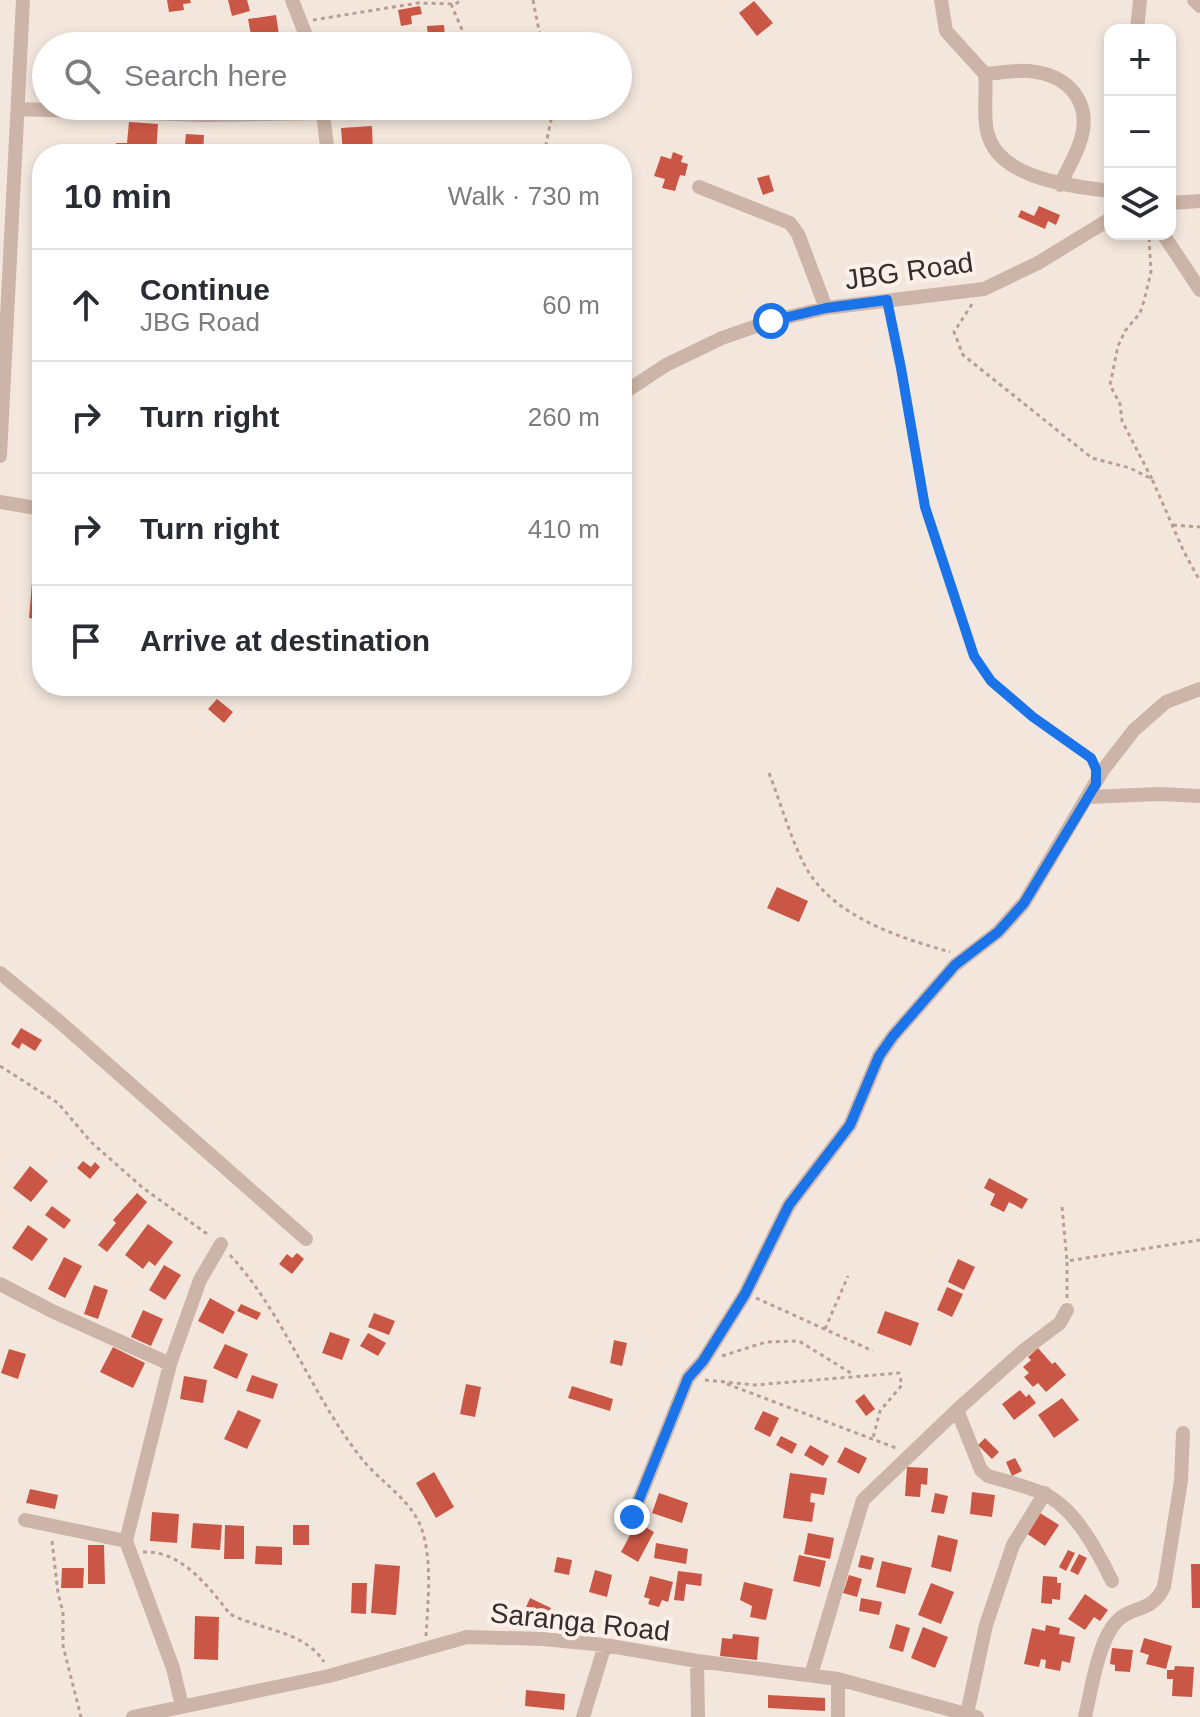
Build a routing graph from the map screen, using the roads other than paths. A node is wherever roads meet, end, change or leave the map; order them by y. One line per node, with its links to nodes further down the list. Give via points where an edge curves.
1 (23, 0): 10 (street)
2 (292, 0): 8 (street)
3 (941, 0): 9 (street, via 946,31)
4 (1140, 0): 7 (street)
5 (1194, 0): 6 (street)
6 (1200, 6)
7 (1138, 24)
8 (305, 32)
9 (985, 74): 14 (street, via 988,135 998,152 1020,170); 14 (street, via 1030,71 1074,89 1083,120 1080,143)
10 (18, 109): 11 (street); 22 (street)
11 (32, 109)
12 (323, 120): 13 (street)
13 (327, 144)
14 (1060, 185): 16 (street)
15 (699, 187): 20 (street, via 790,223)
16 (1104, 190)
17 (1104, 223): 20 (street, JBG Road, via 984,289)
18 (1167, 240): 19 (street)
19 (1200, 290)
20 (826, 308): 21 (street, JBG Road, via 722,338)
21 (632, 387)
22 (0, 456)
23 (0, 502): 24 (street)
24 (32, 507)
25 (1200, 689): 26 (street, via 1166,702 1134,730)
26 (1092, 790): 27 (street); 37 (street, via 1024,903 998,932 964,956 879,1056 850,1125 789,1205 745,1294 688,1378)
27 (1200, 796)
28 (0, 973): 29 (street)
29 (306, 1239)
30 (221, 1244): 33 (street, via 200,1280)
31 (0, 1284): 33 (street)
32 (1067, 1310): 34 (street, via 1060,1323)
33 (170, 1364): 39 (street)
34 (957, 1410): 36 (street, via 981,1470); 43 (street, via 863,1500)
35 (1183, 1433): 51 (street, via 1164,1587 1157,1601 1116,1621 1103,1646)
36 (1045, 1493): 40 (street, via 1079,1525); 46 (street, via 1013,1545 986,1625)
37 (632, 1517)
38 (25, 1520): 39 (street)
39 (128, 1547): 45 (street, via 170,1658)
40 (1112, 1581)
41 (605, 1645): 42 (street, Saranga Road); 45 (street, Saranga Road, via 467,1637 329,1676); 48 (street)
42 (697, 1661): 43 (street, Saranga Road); 49 (street)
43 (811, 1675): 44 (street, Saranga Road)
44 (838, 1679): 46 (street, Saranga Road); 50 (street)
45 (182, 1706): 47 (street, Saranga Road)
46 (972, 1716)
47 (133, 1717)
48 (583, 1717)
49 (698, 1717)
50 (838, 1717)
51 (1085, 1717)

